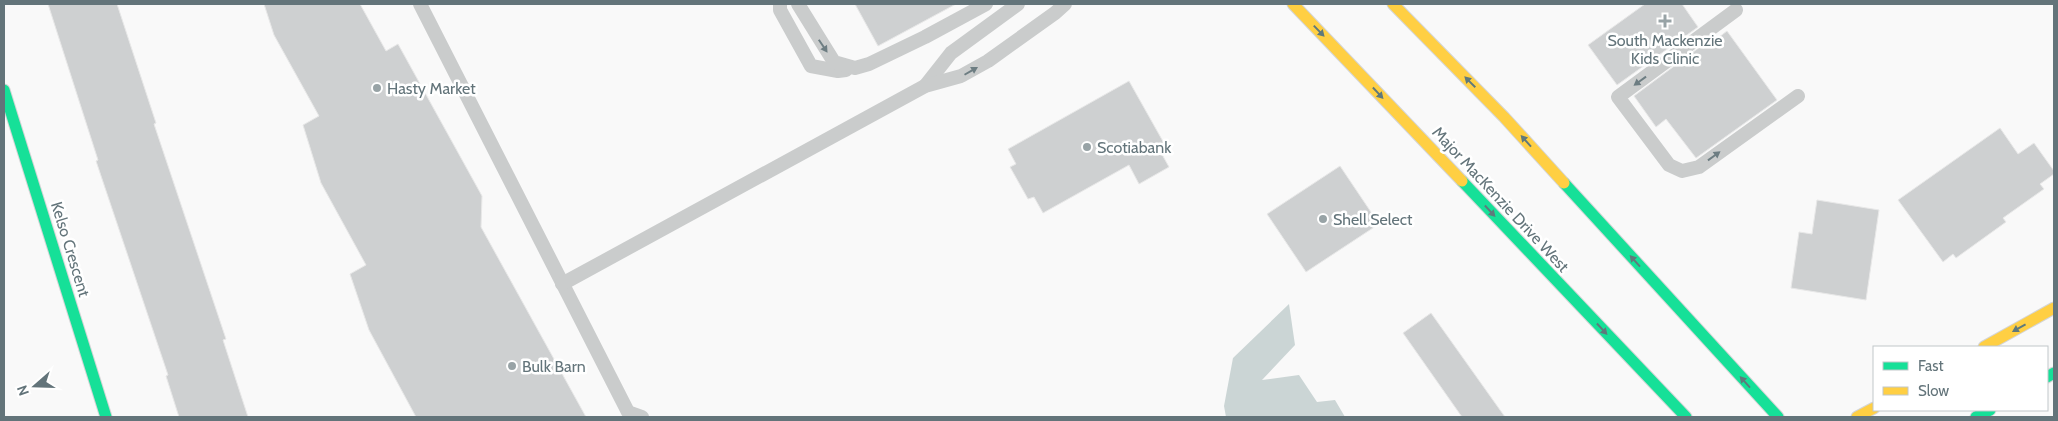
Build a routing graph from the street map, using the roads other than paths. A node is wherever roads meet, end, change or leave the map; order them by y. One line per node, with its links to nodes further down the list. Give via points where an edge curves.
1 (420, 4): 14 (lane)
2 (780, 4): 10 (lane, via 780,10 811,66 838,72)
3 (798, 4): 10 (lane, one-way to 10, via 834,62)
4 (986, 4): 10 (lane, via 925,38)
5 (1018, 4): 11 (lane, via 951,53)
6 (1065, 4): 11 (lane, one-way to 6, via 961,76 988,61)
7 (1293, 4): 21 (main road, Major MacKenzie Drive West, one-way to 21)
8 (1393, 4): 22 (main road, one-way to 8, via 1492,105)
9 (1736, 10): 13 (lane, one-way to 13, via 1618,96 1669,165 1682,171 1699,167)
10 (855, 68)
11 (925, 86): 14 (lane)
12 (4, 90): 19 (main road, Kelso Crescent)
13 (1798, 96)
14 (562, 284): 20 (lane, via 628,412)
15 (2054, 308): 16 (main road, one-way to 16)
16 (1986, 346)
17 (1873, 409): 23 (main road)
18 (1988, 411): 24 (main road)
19 (106, 417)
20 (642, 417)
21 (1686, 417)
22 (1778, 417)
23 (1858, 417)
24 (1976, 417)

